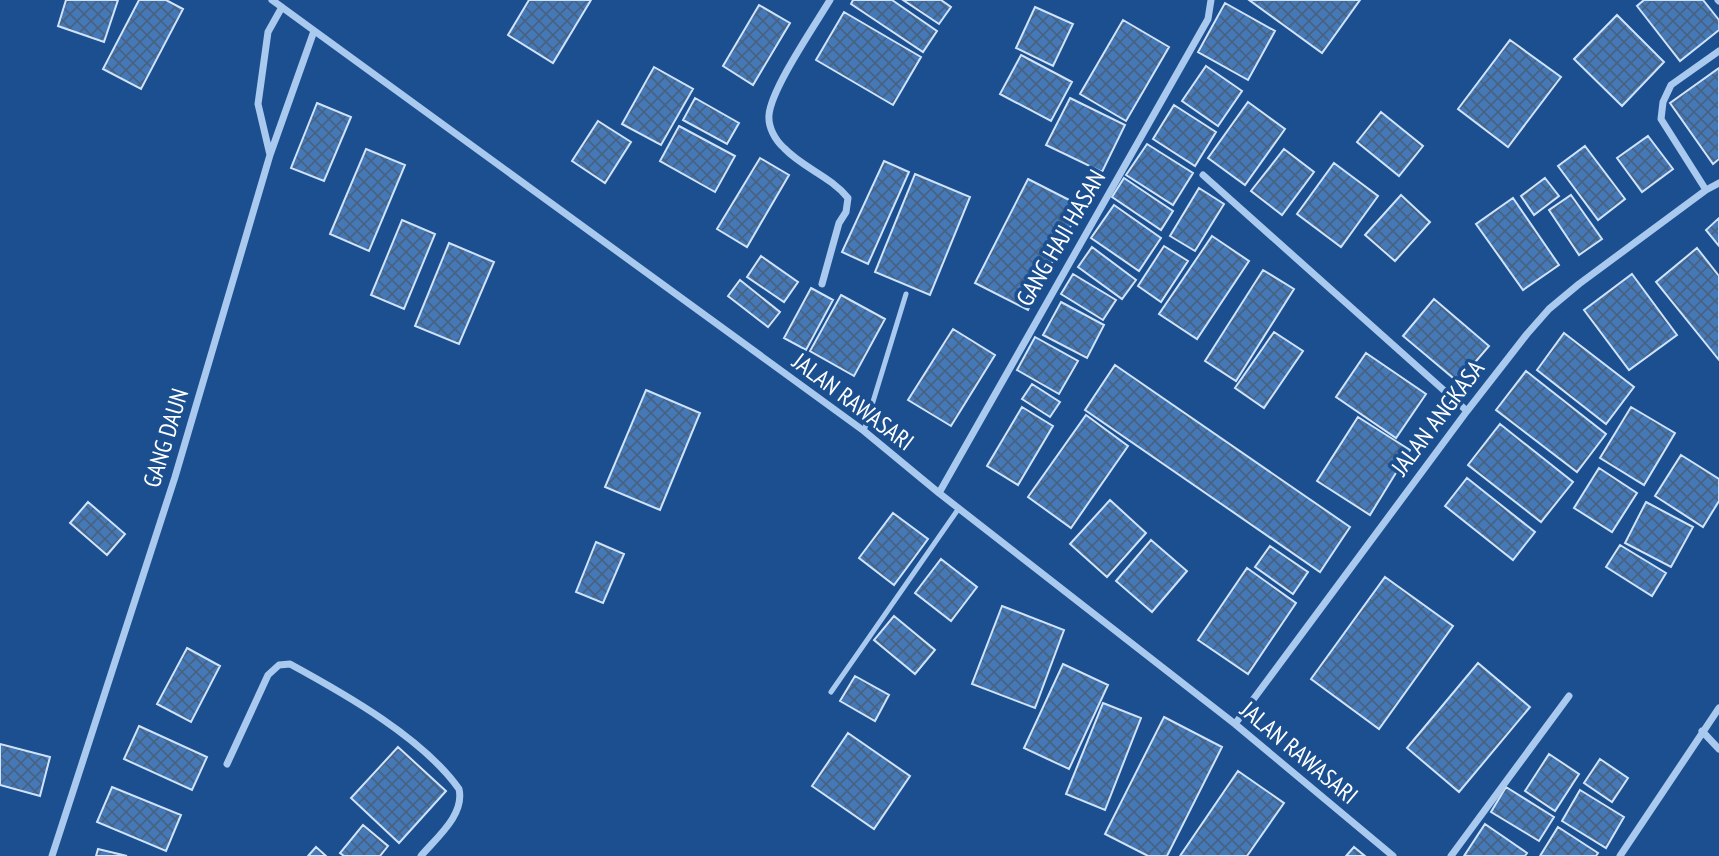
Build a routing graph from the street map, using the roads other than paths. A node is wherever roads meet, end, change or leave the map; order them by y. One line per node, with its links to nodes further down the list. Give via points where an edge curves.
1 (272, 0): 4 (street, JALAN RAWASARI)
2 (830, 0): 11 (street, via 776,91 769,115 775,138 784,148 848,198)
3 (1211, 0): 15 (street, GANG HAJI HASAN, via 1208,19)
4 (282, 7): 5 (street, JALAN RAWASARI); 7 (street, via 268,32 258,104)
5 (314, 31): 7 (street, GANG DAUN); 14 (street, JALAN RAWASARI)
6 (1719, 51): 10 (street, via 1671,85 1661,119)
7 (271, 155): 25 (street, GANG DAUN, via 175,477)
8 (1203, 175): 13 (street)
9 (1719, 183): 10 (street, JALAN ANGKASA)
10 (1706, 190): 13 (street, JALAN ANGKASA, via 1549,309)
11 (822, 284)
12 (906, 294): 14 (lane)
13 (1466, 411): 20 (street, JALAN ANGKASA)
14 (864, 431): 15 (street, JALAN RAWASARI)
15 (939, 493): 16 (street, JALAN RAWASARI)
16 (959, 508): 17 (lane); 20 (street, JALAN RAWASARI)
17 (831, 692)
18 (1569, 696): 28 (street)
19 (1719, 708): 21 (street)
20 (1235, 724): 27 (street, JALAN RAWASARI)
21 (1702, 732): 22 (street); 24 (street)
22 (1719, 748)
23 (227, 764): 26 (street, via 268,675 279,665 290,664 351,698 411,740 460,789 456,813)
24 (1624, 855)
25 (51, 856)
26 (421, 856)
27 (1393, 856)
28 (1451, 856)

